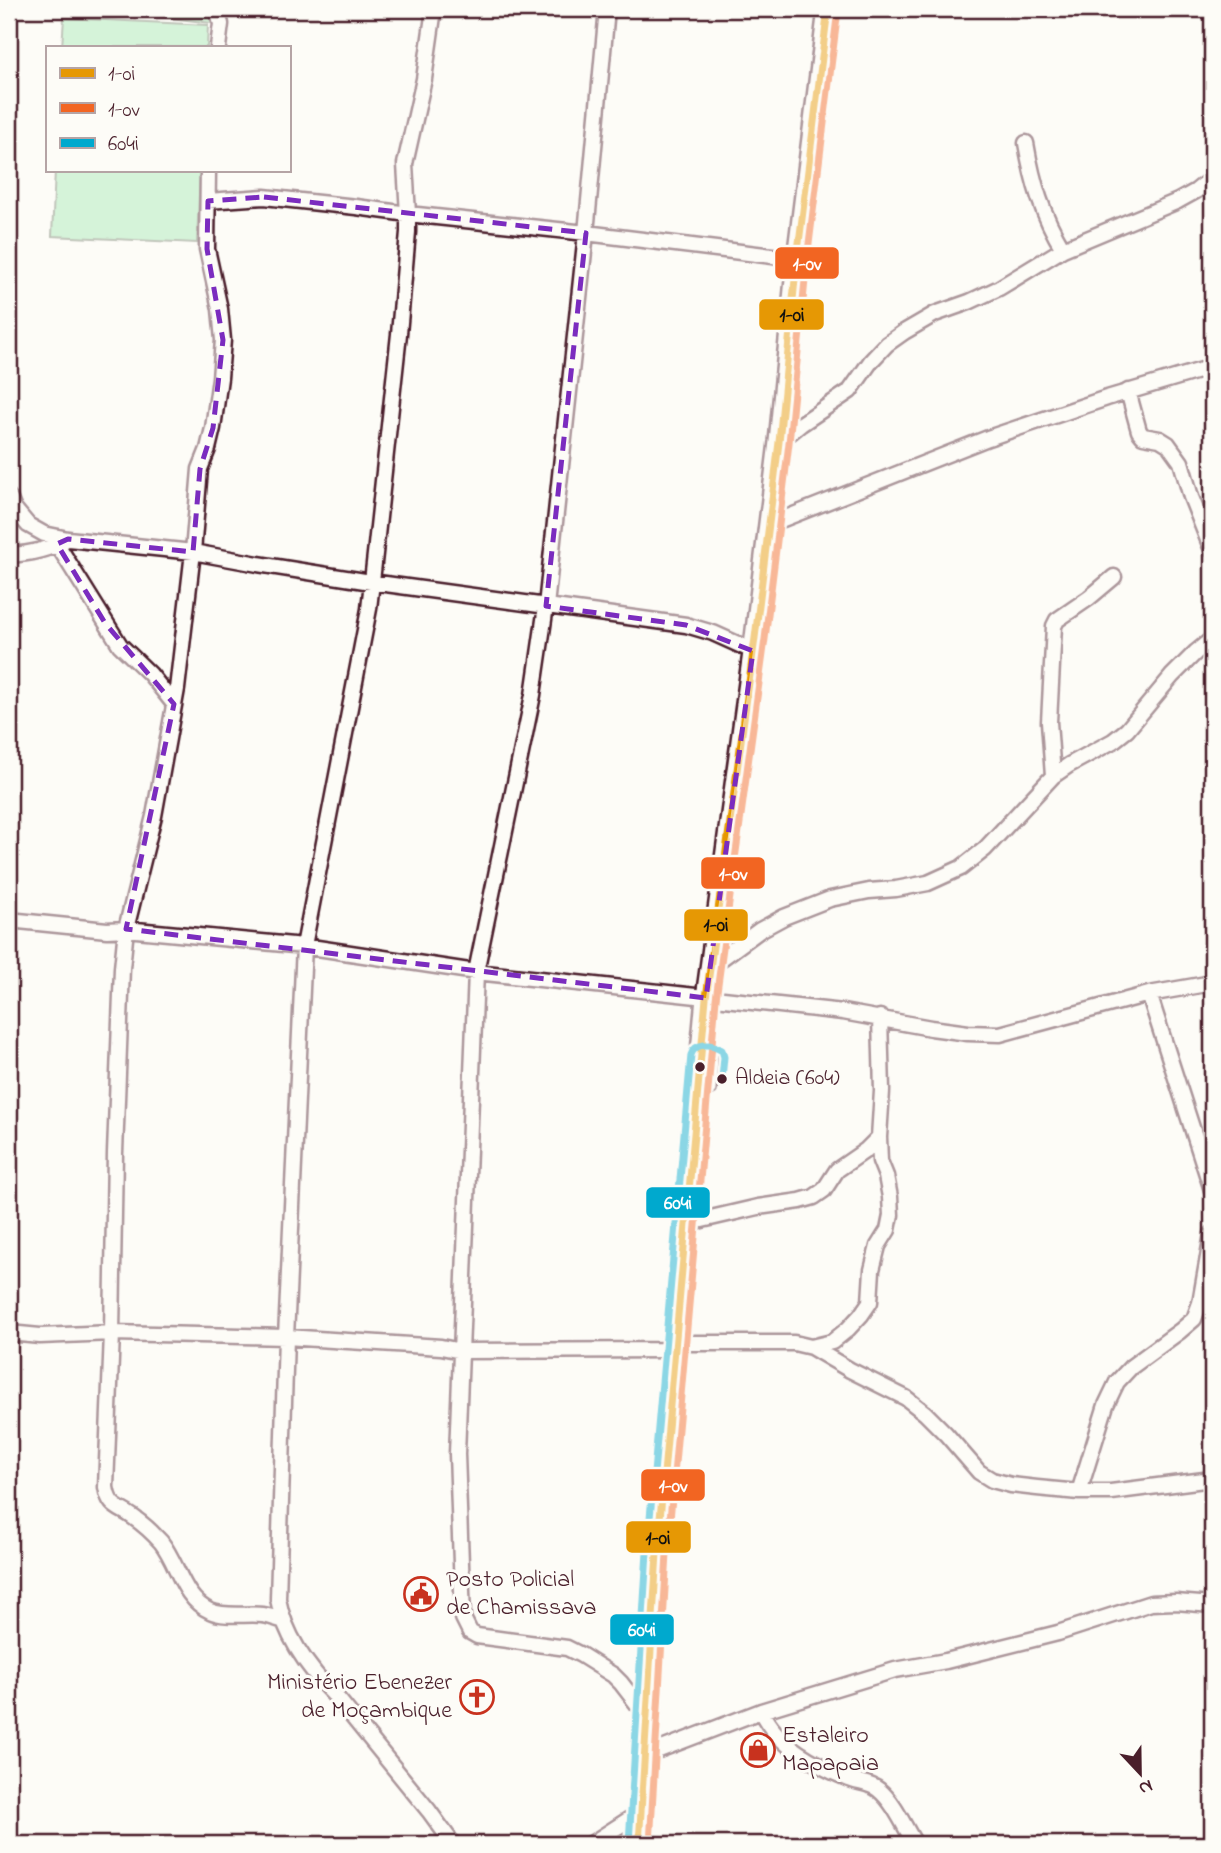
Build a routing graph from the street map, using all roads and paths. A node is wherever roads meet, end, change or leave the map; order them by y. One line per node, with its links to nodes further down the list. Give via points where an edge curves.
1 (217, 9): 5 (street, via 221,24)
2 (434, 9): 10 (street, via 405,164)
3 (607, 9): 11 (street)
4 (828, 9): 13 (street)
5 (218, 46)
6 (1026, 143): 12 (street, via 1040,206)
7 (208, 172): 9 (street)
8 (1212, 178): 12 (street, via 1178,201)
9 (208, 201): 10 (street, via 264,197); 21 (street, via 206,249 223,340 213,428 200,469)
10 (408, 214): 11 (street); 24 (street)
11 (586, 233): 13 (street); 25 (street)
12 (1063, 249): 16 (street, via 999,288 904,332 871,361 850,391)
13 (797, 259): 16 (street)
14 (1212, 367): 15 (street)
15 (1128, 391): 18 (street, via 988,438); 20 (street, via 1139,431 1168,443 1181,463)
16 (779, 442): 18 (street)
17 (9, 497): 19 (street, via 28,525)
18 (768, 524): 27 (street)
19 (63, 541): 21 (street); 22 (street, via 50,548); 28 (street, via 120,645)
20 (1212, 551)
21 (193, 552): 24 (street); 28 (street)
22 (9, 555)
23 (1114, 577): 29 (street, via 1054,626 1049,722)
24 (371, 582): 25 (street); 32 (street)
25 (546, 606): 27 (street, via 686,625); 34 (street, via 533,695)
26 (1212, 639): 29 (street, via 1172,676 1127,730)
27 (753, 651): 33 (street)
28 (174, 704): 31 (street, via 154,816)
29 (1053, 776): 33 (street, via 985,849 961,868 928,883 830,899 760,930)
30 (9, 920): 31 (street)
31 (126, 929): 32 (street); 44 (street, via 121,968)
32 (304, 946): 34 (street); 45 (street)
33 (710, 966): 37 (street)
34 (476, 972): 37 (street); 48 (street)
35 (1212, 983): 36 (street)
36 (1149, 993): 38 (street, via 1000,1034 931,1028); 40 (street)
37 (706, 998): 38 (street); 41 (street)
38 (880, 1017): 39 (street)
39 (879, 1137): 41 (street, via 837,1170 814,1197); 47 (street, via 891,1215 872,1270 870,1302 832,1342)
40 (1212, 1190)
41 (685, 1224): 46 (street)
42 (1212, 1234): 50 (street, via 1194,1319 1117,1382)
43 (9, 1333): 44 (street)
44 (112, 1333): 45 (street); 52 (street, via 107,1496 162,1543 197,1603 212,1612)
45 (286, 1337): 48 (street); 52 (street, via 278,1599)
46 (675, 1347): 47 (street, via 794,1343); 48 (street); 54 (street)
47 (810, 1347): 50 (street, via 906,1398 992,1480)
48 (461, 1351): 54 (street, via 457,1454 465,1624 477,1636 567,1648 581,1655 613,1675)
49 (1212, 1479): 50 (street)
50 (1079, 1492)
51 (1212, 1605): 53 (street, via 1151,1603 1058,1633 895,1670)
52 (284, 1621): 57 (street, via 323,1683)
53 (761, 1712): 55 (street); 60 (street, via 799,1754 884,1794)
54 (648, 1718): 55 (street)
55 (646, 1755): 56 (street)
56 (642, 1811): 58 (street); 59 (street)
57 (453, 1844)
58 (590, 1844)
59 (639, 1844)
60 (915, 1844)

